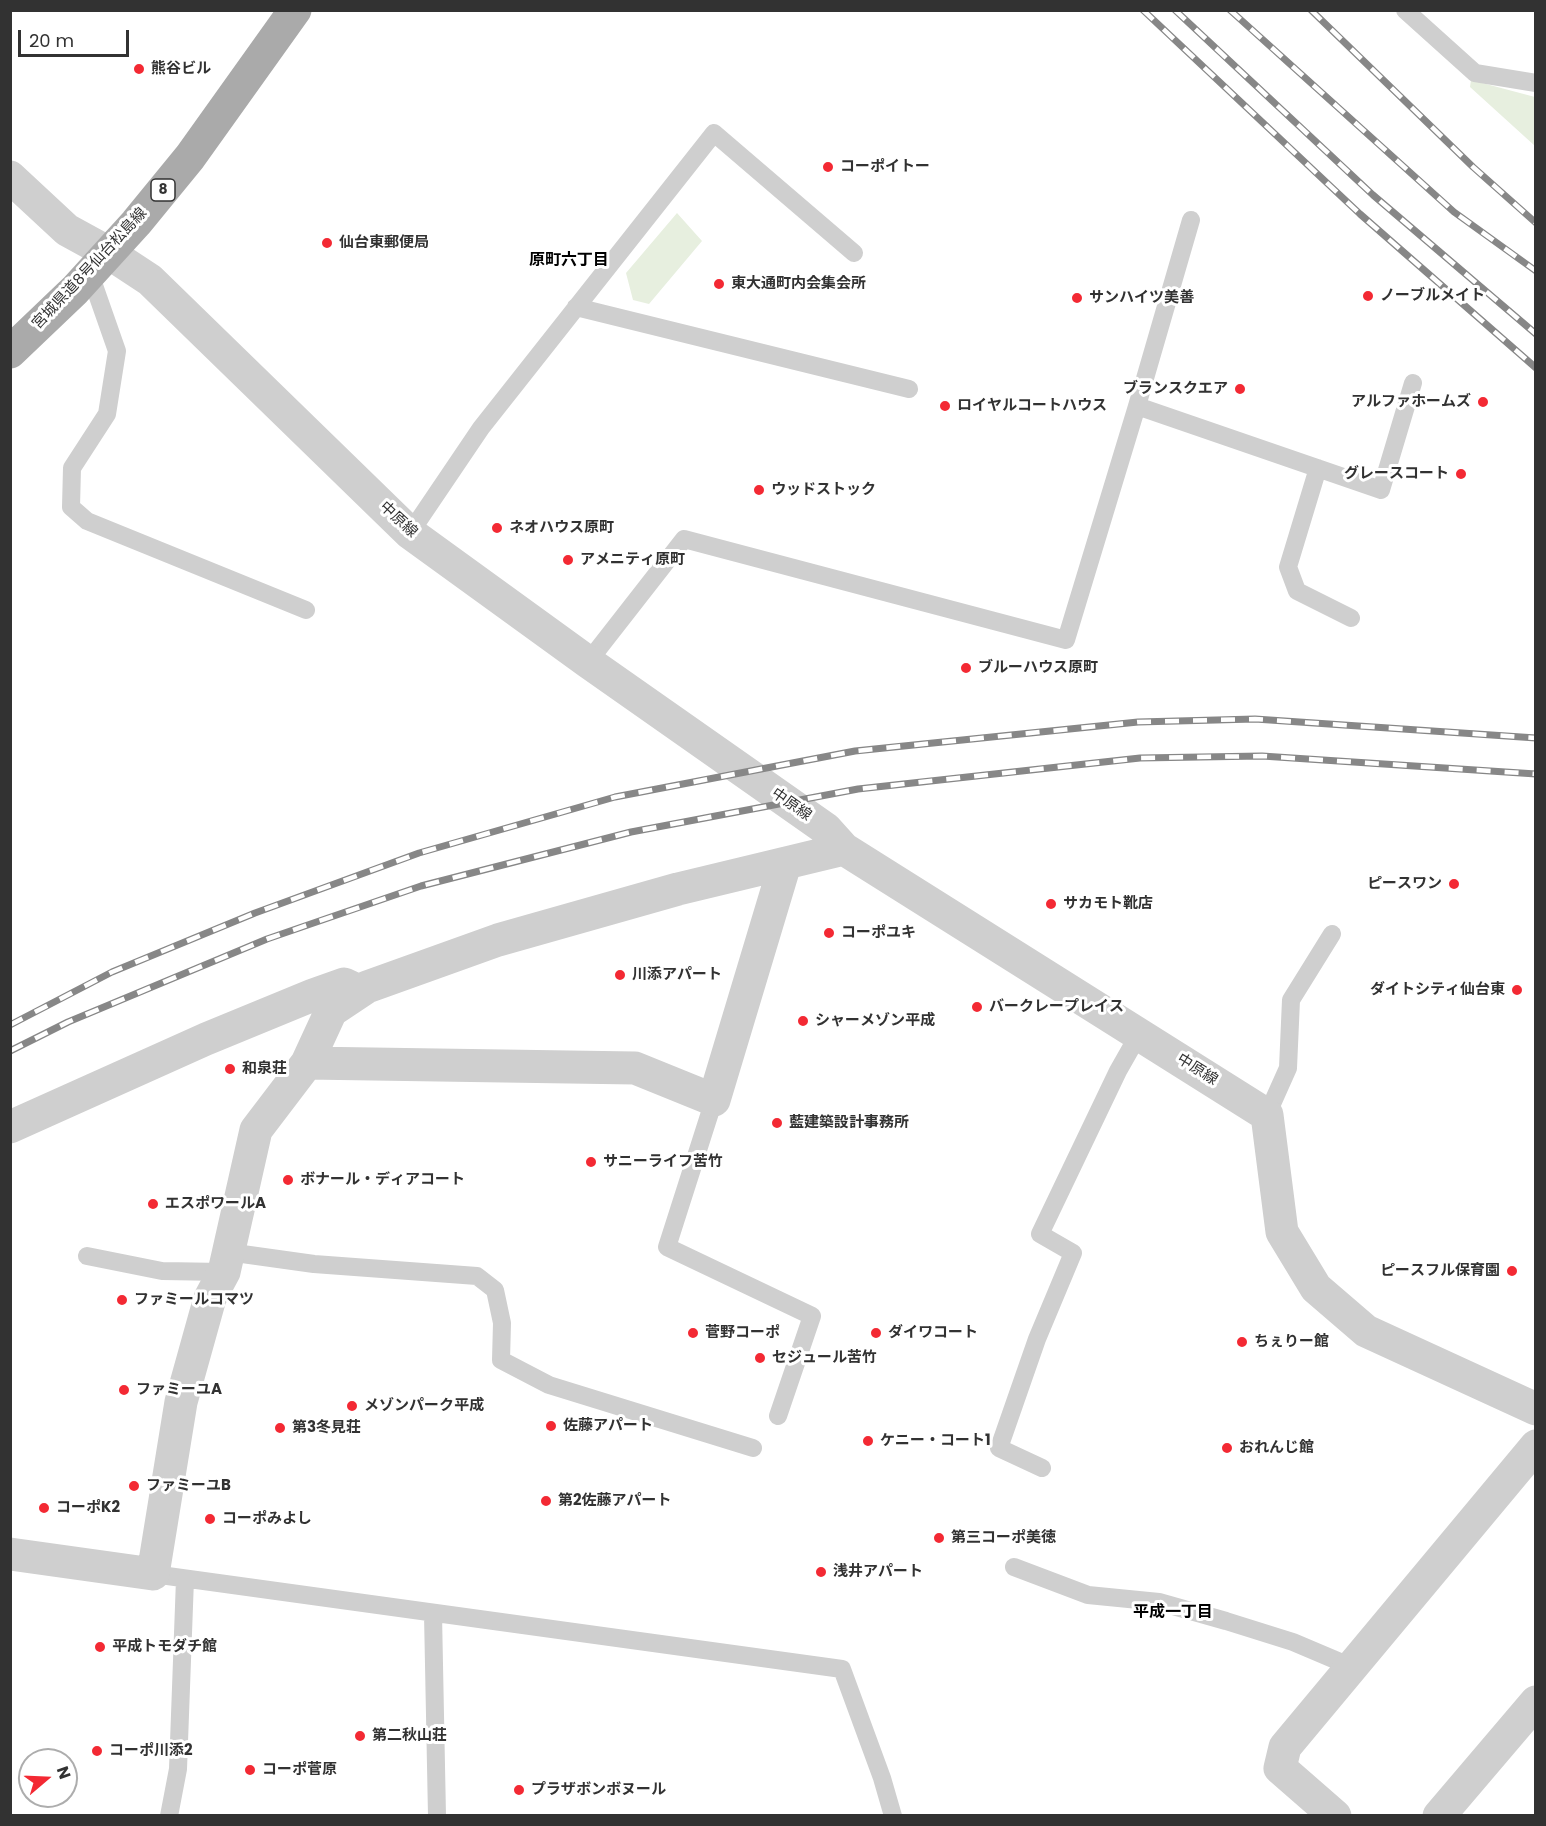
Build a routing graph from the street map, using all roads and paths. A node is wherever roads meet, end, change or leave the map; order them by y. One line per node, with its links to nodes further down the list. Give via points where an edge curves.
1 (295, 10): 7 (main road, 宮城県道8号仙台松島線 / 8, via 190,157)
2 (1405, 10): 3 (lane, via 1475,73)
3 (1536, 83)
4 (10, 177): 7 (street, 中原線)
5 (1191, 220): 12 (lane)
6 (854, 253): 8 (lane, via 714,133)
7 (99, 263): 9 (main road, 宮城県道8号仙台松島線 / 8); 14 (street, 中原線, via 150,280); 15 (lane, via 117,351 107,414 72,468 71,507 87,521)
8 (576, 307): 11 (lane); 14 (lane, via 481,428)
9 (10, 352)
10 (1413, 383): 13 (lane, via 1382,490)
11 (909, 389)
12 (1137, 406): 13 (lane); 17 (lane, via 1066,640 684,539)
13 (1318, 468): 16 (lane, via 1288,567 1297,591)
14 (410, 533): 17 (street, 中原線)
15 (306, 610)
16 (1351, 618)
17 (588, 662): 18 (street, 中原線, via 826,829)
18 (844, 849): 19 (street); 22 (street, 中原線)
19 (785, 864): 21 (street, via 498,940); 24 (street)
20 (1332, 934): 25 (lane, via 1290,1000 1288,1068)
21 (359, 992): 23 (street, via 331,1011); 26 (street, via 344,984 313,995)
22 (1139, 1034): 25 (street, 中原線); 33 (lane, via 1040,1234 1073,1253 1036,1339 999,1448)
23 (307, 1063): 24 (street, via 634,1068); 28 (street, via 256,1130)
24 (714, 1100): 30 (lane, via 667,1246 812,1316)
25 (1267, 1114): 29 (street, via 1282,1232 1316,1288 1366,1331)
26 (10, 1127)
27 (87, 1257): 28 (lane, via 162,1271)
28 (226, 1262): 32 (lane, via 477,1276 495,1290 502,1323 501,1360 549,1385); 36 (street, via 210,1298 182,1402)
29 (1536, 1409)
30 (778, 1416)
31 (1536, 1446): 39 (street)
32 (753, 1448)
33 (1042, 1468)
34 (10, 1554): 36 (street)
35 (1014, 1566): 39 (lane, via 1089,1594 1159,1602 1226,1621 1293,1642)
36 (153, 1574): 37 (lane)
37 (185, 1579): 38 (lane); 41 (lane, via 178,1769)
38 (433, 1614): 42 (lane); 43 (lane, via 842,1670)
39 (1352, 1667): 44 (street, via 1285,1747 1280,1768)
40 (1536, 1702): 45 (street)
41 (169, 1815)
42 (437, 1815)
43 (893, 1815)
44 (1335, 1815)
45 (1439, 1815)

